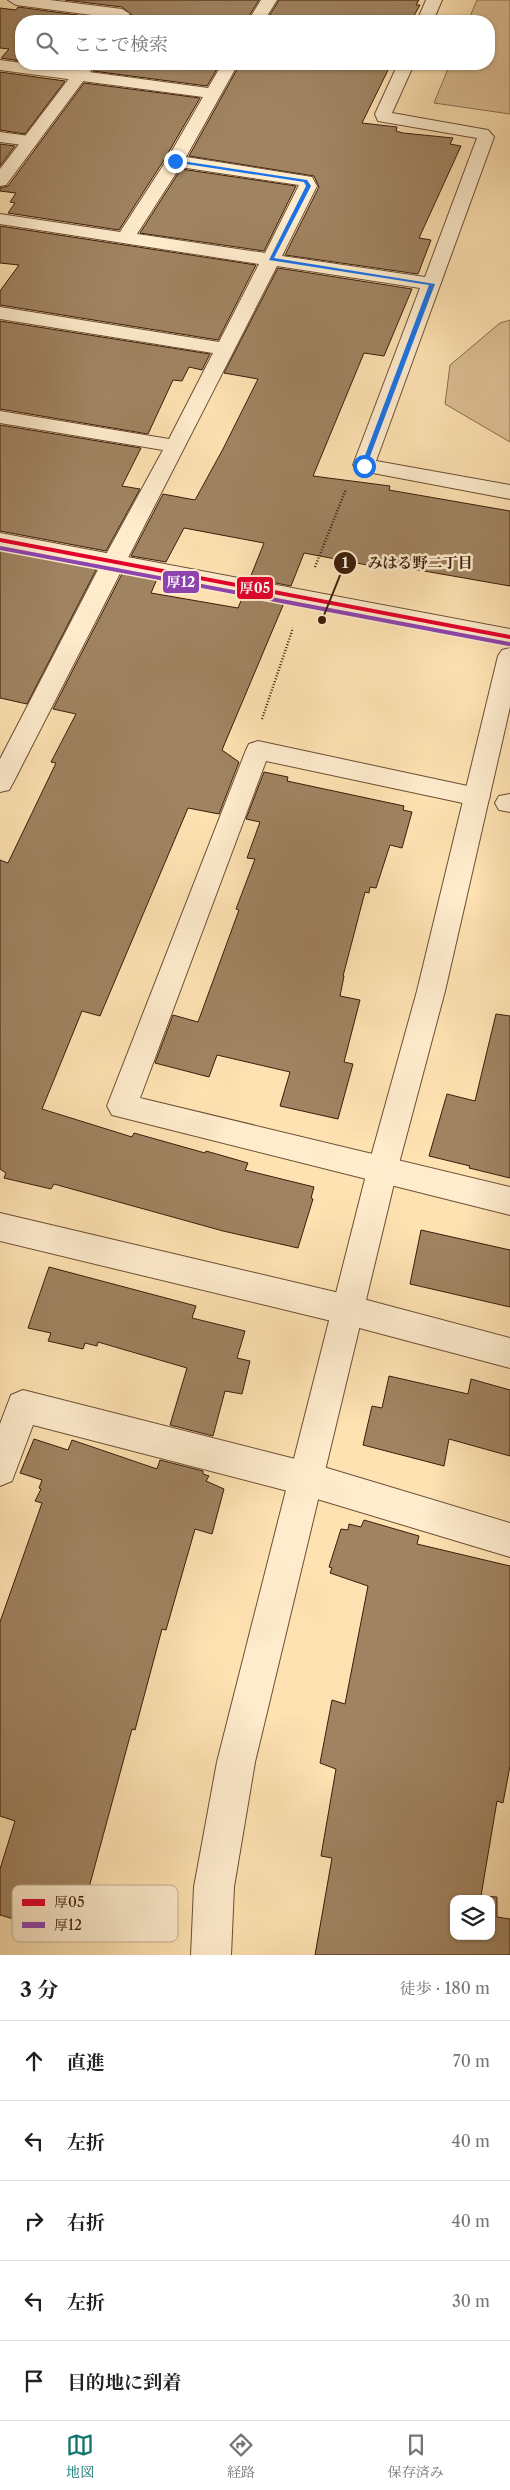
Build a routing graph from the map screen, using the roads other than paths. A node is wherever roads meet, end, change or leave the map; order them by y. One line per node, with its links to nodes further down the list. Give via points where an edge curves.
1 (16, 0): 5 (street)
2 (133, 0): 6 (street)
3 (269, 0): 7 (street)
4 (434, 0): 8 (street)
5 (102, 15)
6 (121, 15)
7 (260, 15)
8 (428, 15)
9 (0, 65): 10 (street)
10 (15, 66)
11 (83, 70): 14 (street); 16 (street)
12 (226, 70): 14 (street)
13 (403, 70): 22 (street, via 384,117 486,137)
14 (212, 93): 17 (street)
15 (0, 137): 16 (street)
16 (30, 141): 18 (street)
17 (175, 161): 20 (street); 21 (street, via 306,181 308,186)
18 (0, 181)
19 (0, 219): 20 (street)
20 (126, 237): 21 (street)
21 (271, 259): 22 (street); 24 (street)
22 (432, 284): 27 (street, via 364,466)
23 (0, 313): 24 (street)
24 (224, 349): 26 (street)
25 (0, 417): 26 (street)
26 (176, 446): 29 (street)
27 (510, 492)
28 (0, 540): 29 (street)
29 (114, 560): 30 (street); 32 (street)
30 (510, 637)
31 (510, 656): 33 (street)
32 (0, 784)
33 (477, 797): 34 (street, via 431,991); 34 (street, via 258,750 122,1106)
34 (382, 1171): 35 (street); 37 (street)
35 (510, 1202)
36 (0, 1227): 37 (street)
37 (348, 1310): 38 (street); 40 (street)
38 (510, 1352)
39 (0, 1469): 40 (street, via 23,1406)
40 (306, 1479): 41 (street); 42 (street, via 236,1762 214,1887)
41 (510, 1540)
42 (211, 1955)

